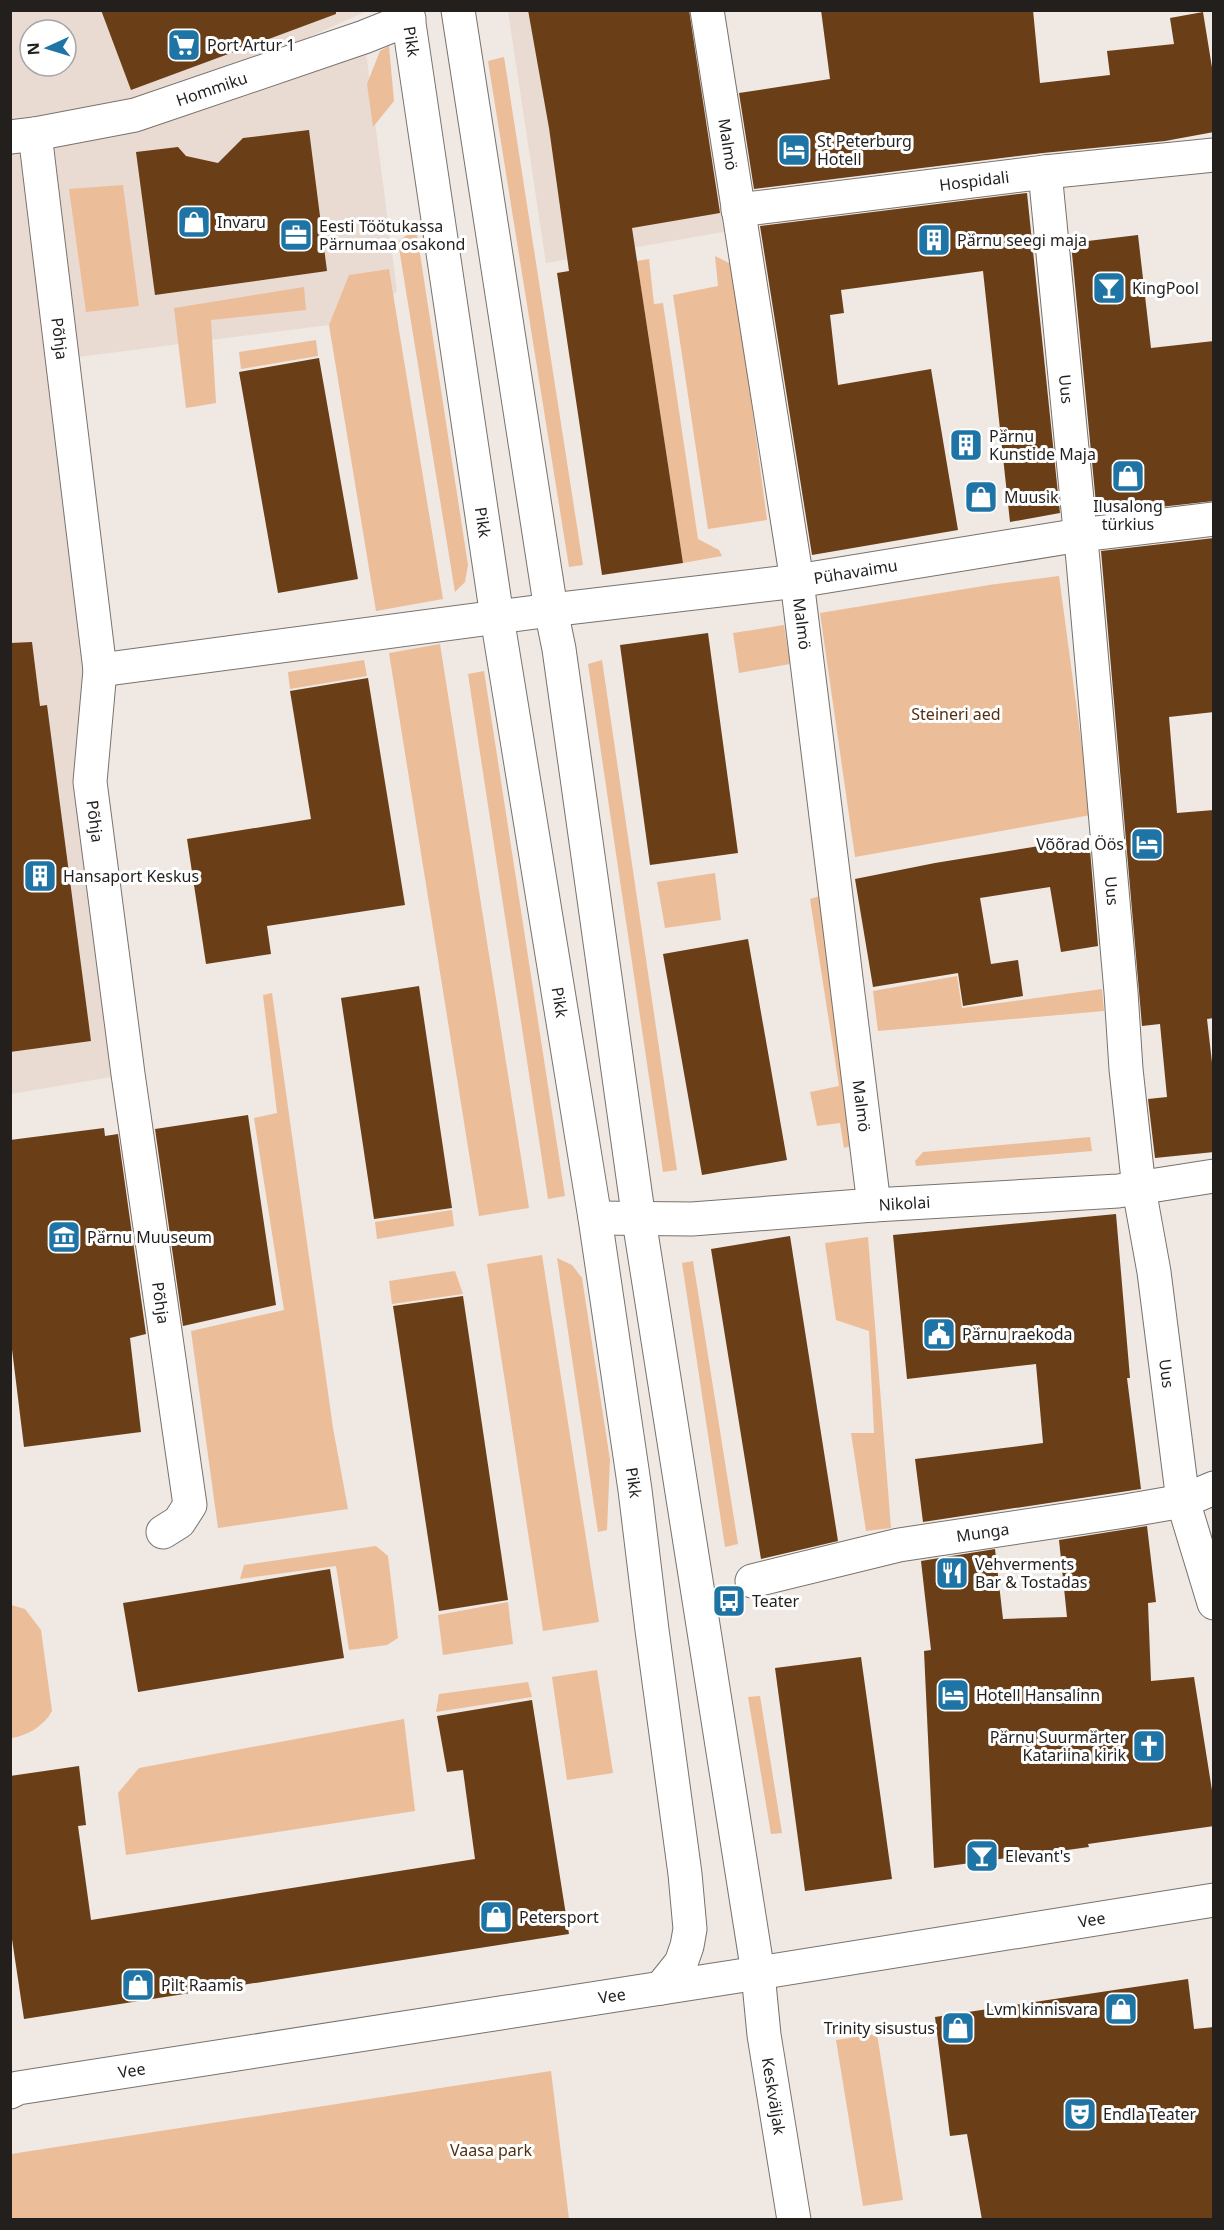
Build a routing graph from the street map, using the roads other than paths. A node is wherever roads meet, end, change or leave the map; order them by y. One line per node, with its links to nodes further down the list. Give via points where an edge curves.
1 (458, 10): 11 (street)
2 (707, 10): 7 (street, Malmö)
3 (408, 14): 4 (street, Hommiku, via 364,37 135,115); 12 (street, Pikk)
4 (23, 136): 13 (street, Põhja)
5 (1201, 157): 6 (street, Hospidali)
6 (1045, 172): 7 (street, Hospidali); 9 (street, Uus)
7 (738, 210): 10 (street, Malmö)
8 (1214, 519): 9 (street, Pühavaimu)
9 (1080, 535): 10 (street, Pühavaimu); 15 (street, Uus)
10 (797, 581): 11 (street, Pühavaimu); 16 (street, Malmö)
11 (551, 610): 12 (street, Pühavaimu); 18 (street)
12 (497, 617): 13 (street, Pühavaimu); 17 (street, Pikk)
13 (100, 670): 21 (street, Põhja, via 90,782 190,1505 179,1522)
14 (1214, 1176): 15 (street, Nikolai)
15 (1139, 1189): 16 (street, Nikolai); 20 (street, Uus, via 1154,1272)
16 (874, 1205): 18 (street, Nikolai)
17 (595, 1218): 18 (street, Nikolai); 26 (street, Pikk, via 635,1490 690,1929 681,1963)
18 (639, 1220): 25 (street)
19 (1214, 1488): 20 (street, Munga)
20 (1183, 1501): 22 (street, Munga, via 899,1545); 23 (street, Uus)
21 (163, 1532)
22 (752, 1581)
23 (1214, 1603)
24 (1214, 1900): 25 (street, Vee)
25 (758, 1973): 26 (street, Vee); 28 (street, Keskväljak, via 764,2035)
26 (661, 1988): 27 (street, Vee)
27 (10, 2092)
28 (794, 2220)

